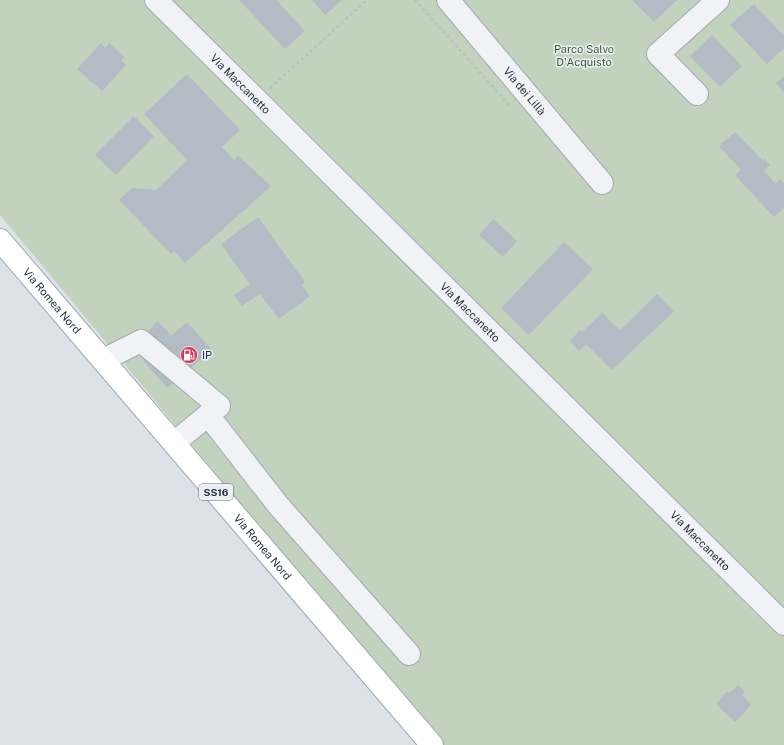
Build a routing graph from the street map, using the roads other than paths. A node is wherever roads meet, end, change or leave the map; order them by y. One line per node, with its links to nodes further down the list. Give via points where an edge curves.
1 (156, 0): 10 (street, Via Maccanetto)
2 (448, 0): 5 (street, Via dei Lillà)
3 (718, 0): 4 (street, via 658,54)
4 (696, 94)
5 (602, 183)
6 (0, 240): 7 (main road, Via Romea Nord / SS16)
7 (103, 360): 8 (street, via 141,342 219,406); 9 (main road, Via Romea Nord / SS16)
8 (208, 415): 9 (street); 11 (street, via 278,505)
9 (174, 443): 12 (main road, Via Romea Nord / SS16)
10 (784, 624)
11 (409, 654)
12 (432, 745)

